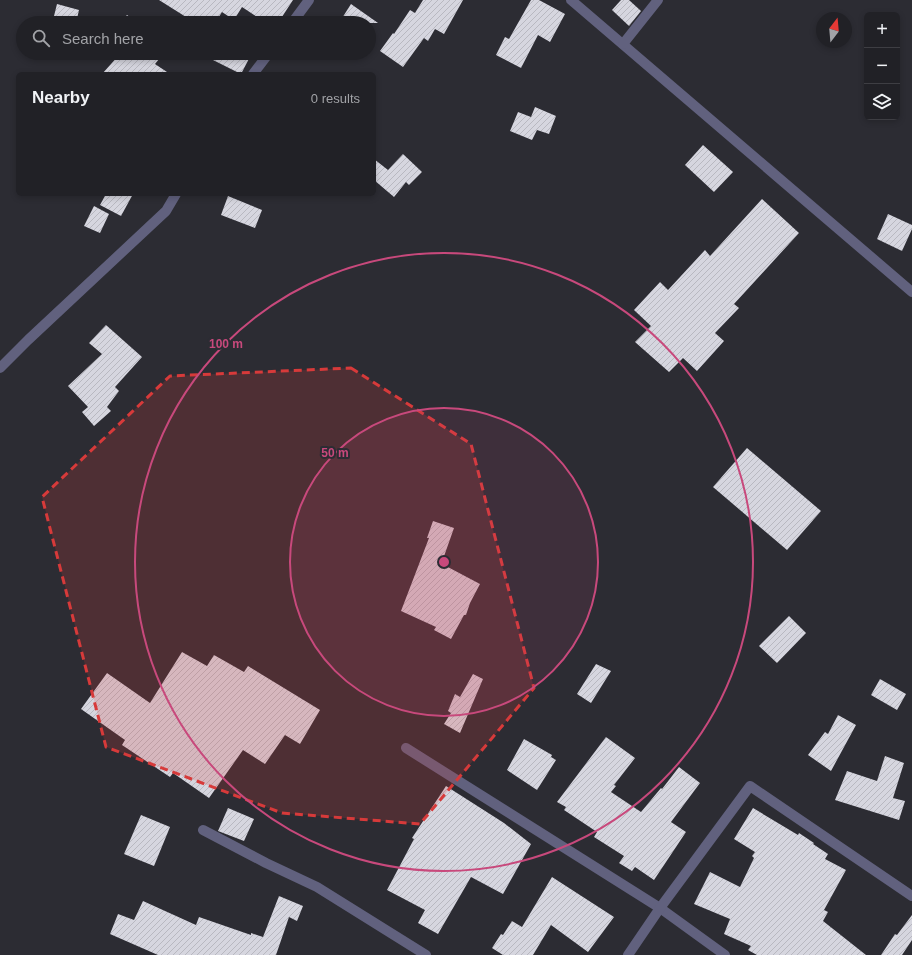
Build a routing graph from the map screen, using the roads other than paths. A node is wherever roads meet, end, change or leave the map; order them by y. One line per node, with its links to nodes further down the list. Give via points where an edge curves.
1 (309, 0): 4 (street)
2 (570, 0): 5 (street)
3 (658, 0): 5 (street)
4 (297, 16)
5 (623, 44): 9 (street)
6 (264, 60): 7 (street)
7 (255, 72)
8 (175, 196): 10 (street, via 166,211)
9 (912, 292)
10 (0, 368)
11 (406, 748): 14 (street)
12 (203, 830): 15 (street, via 317,887)
13 (912, 896): 14 (street, via 750,786)
14 (660, 908): 16 (street); 17 (street)
15 (426, 955)
16 (628, 955)
17 (725, 955)

